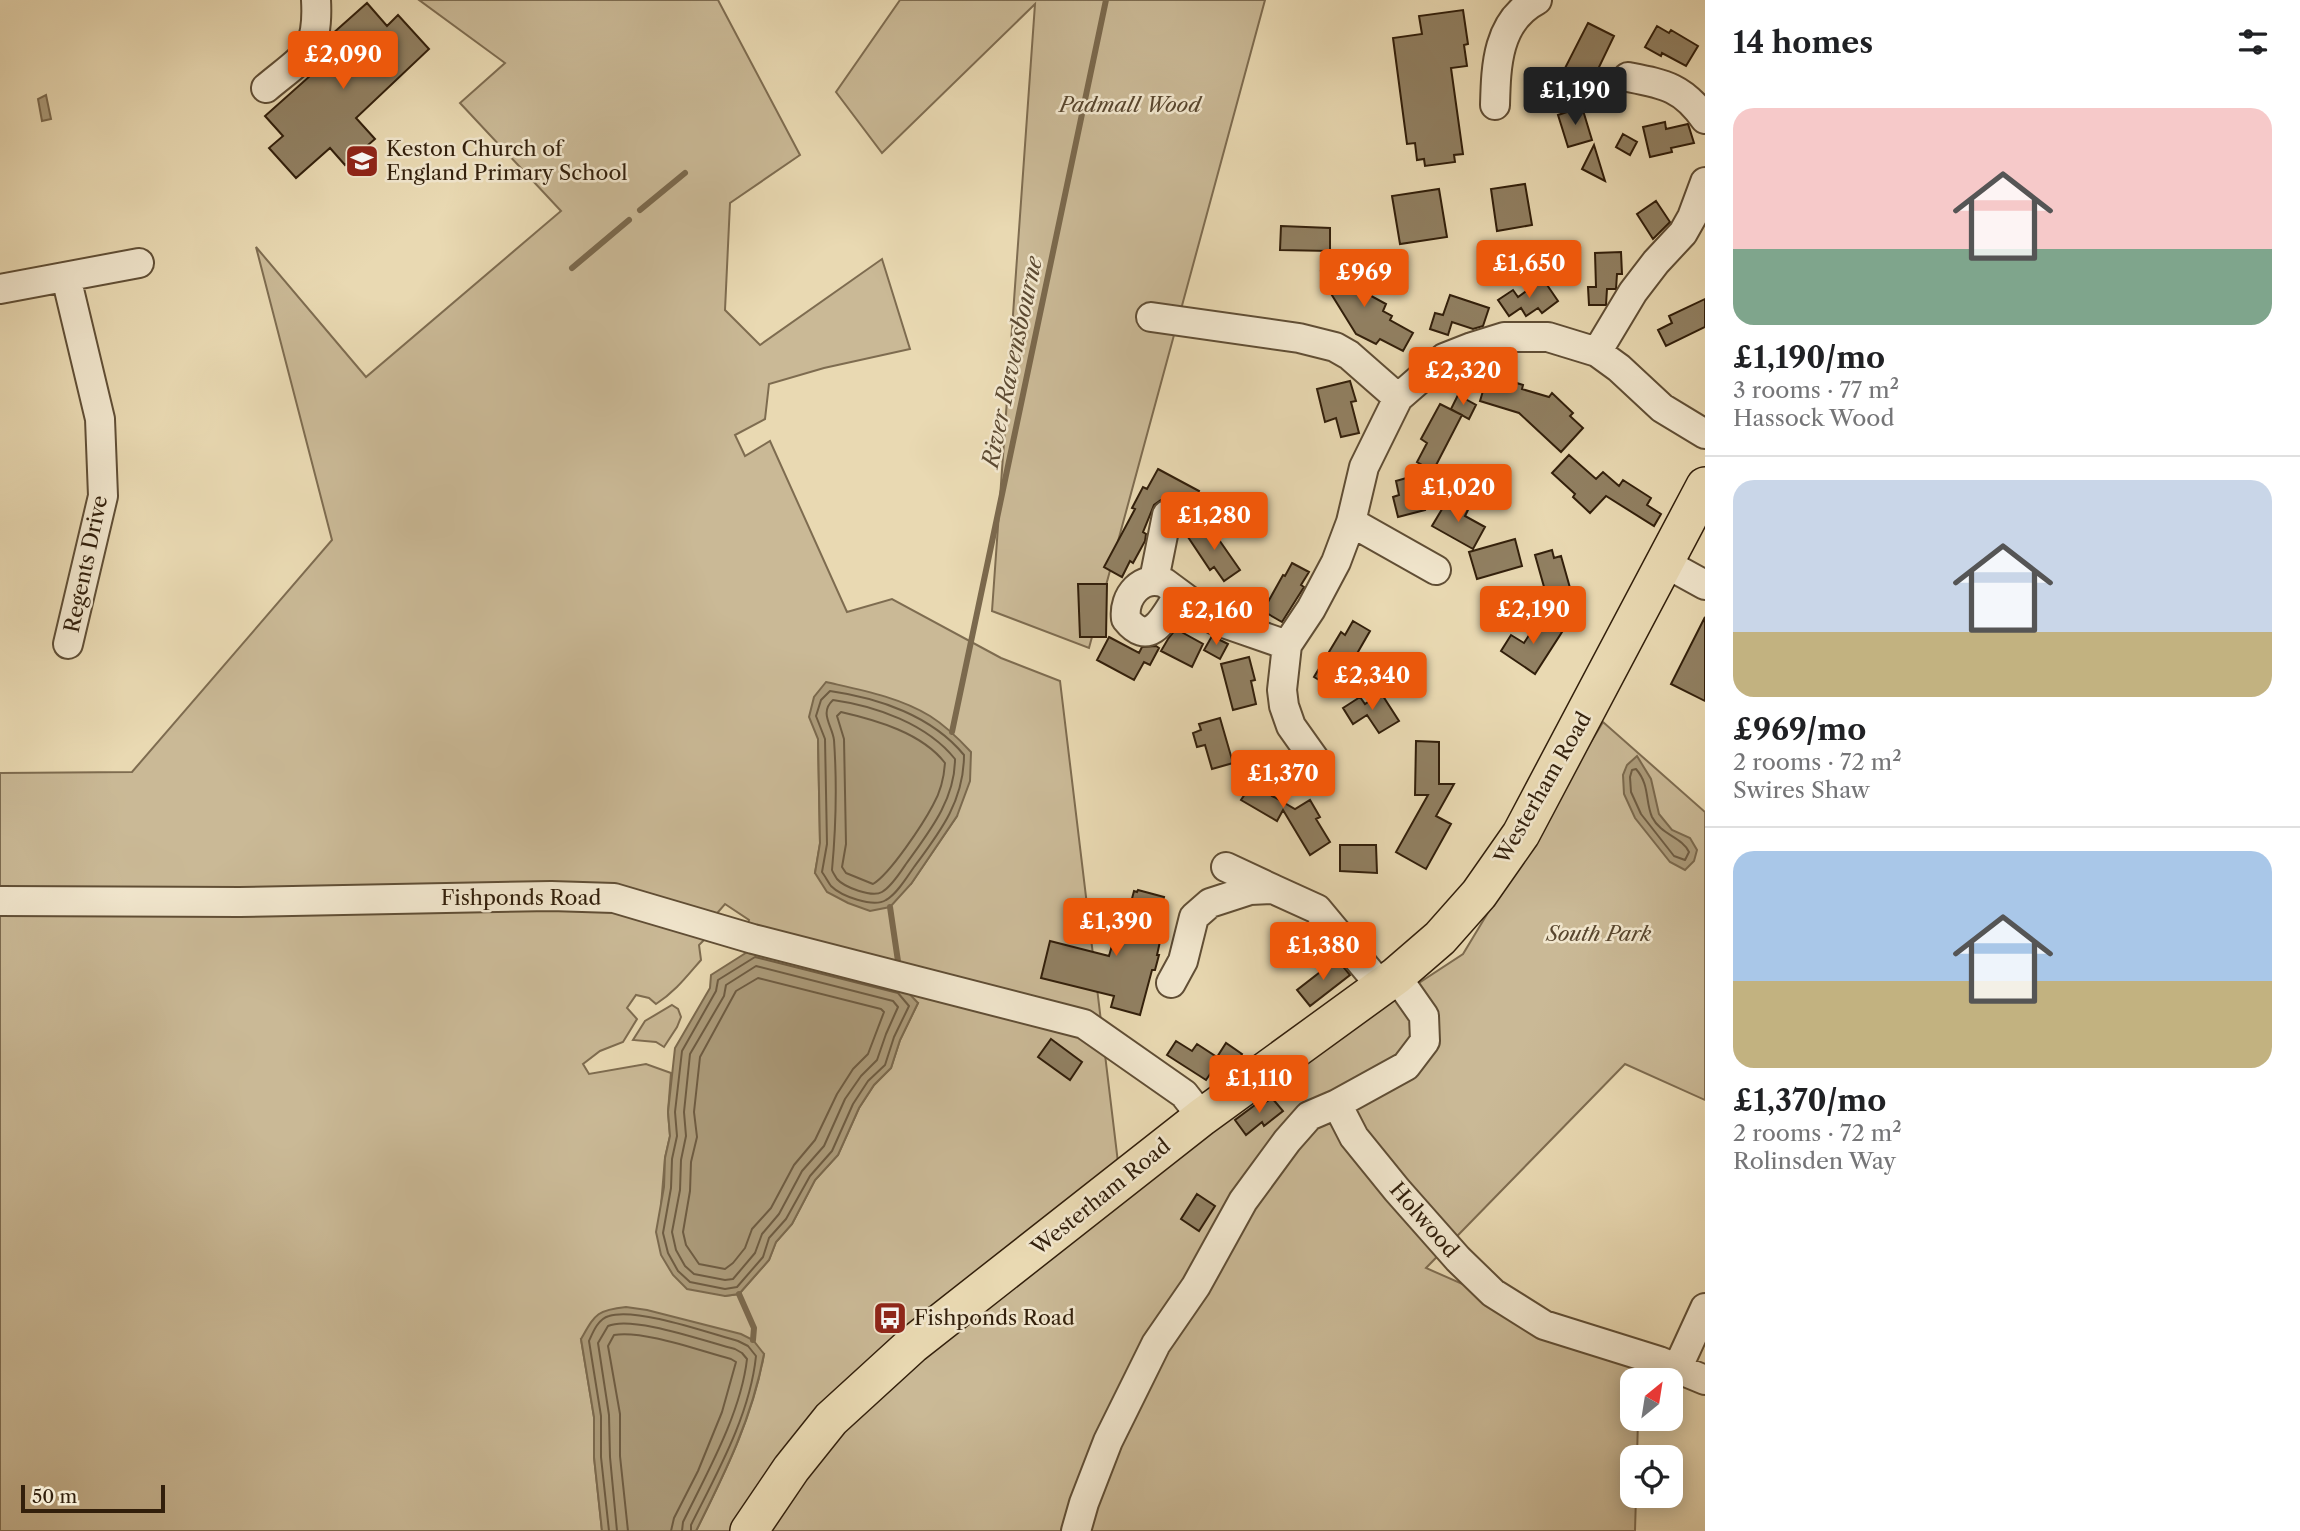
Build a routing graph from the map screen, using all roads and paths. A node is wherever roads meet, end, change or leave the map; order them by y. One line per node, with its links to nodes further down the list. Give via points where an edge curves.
1 (316, 0): 4 (street, via 312,45)
2 (1537, 0): 5 (street, via 1514,21 1502,41 1496,63)
3 (1628, 77): 6 (street, via 1681,92)
4 (265, 88)
5 (1495, 105)
6 (1705, 119)
7 (1705, 182): 12 (street, via 1683,233 1641,282)
8 (139, 263): 9 (street)
9 (66, 277): 10 (street); 21 (street, Regents Drive, via 100,419 103,496)
10 (0, 289)
11 (1150, 317): 13 (street, via 1335,347)
12 (1597, 352): 13 (street, via 1548,337 1504,337 1444,358); 14 (street, via 1662,408)
13 (1398, 398): 17 (street, via 1364,467)
14 (1705, 434)
15 (1705, 486): 18 (main road, Westerham Road)
16 (1167, 515): 22 (street, via 1166,586 1215,620)
17 (1351, 522): 19 (street); 22 (street, via 1336,562)
18 (1665, 563): 20 (street); 27 (main road, Westerham Road, via 1521,834 1479,894 1440,938)
19 (1436, 570)
20 (1705, 585)
21 (68, 644)
22 (1287, 645): 23 (street, via 1284,706 1291,726)
23 (1318, 764)
24 (1226, 867): 25 (street)
25 (1273, 889): 27 (street, via 1317,909); 28 (street, via 1250,890 1210,904 1194,917 1183,961)
26 (0, 901): 30 (street, Fishponds Road, via 614,898 1084,1024 1184,1094)
27 (1388, 980): 29 (street, via 1424,1016 1425,1041 1406,1066); 30 (main road, Westerham Road)
28 (1171, 983)
29 (1337, 1104): 32 (street, Holwood, via 1354,1137 1397,1191 1493,1293 1544,1325); 37 (street, via 1309,1116 1243,1201 1150,1356 1108,1441)
30 (1202, 1117): 36 (main road, Westerham Road, via 912,1345 831,1419)
31 (1705, 1308): 33 (street)
32 (1674, 1368)
33 (1677, 1368)
34 (1684, 1372): 35 (street, Holwood)
35 (1705, 1380)
36 (749, 1531)
37 (1076, 1531)

